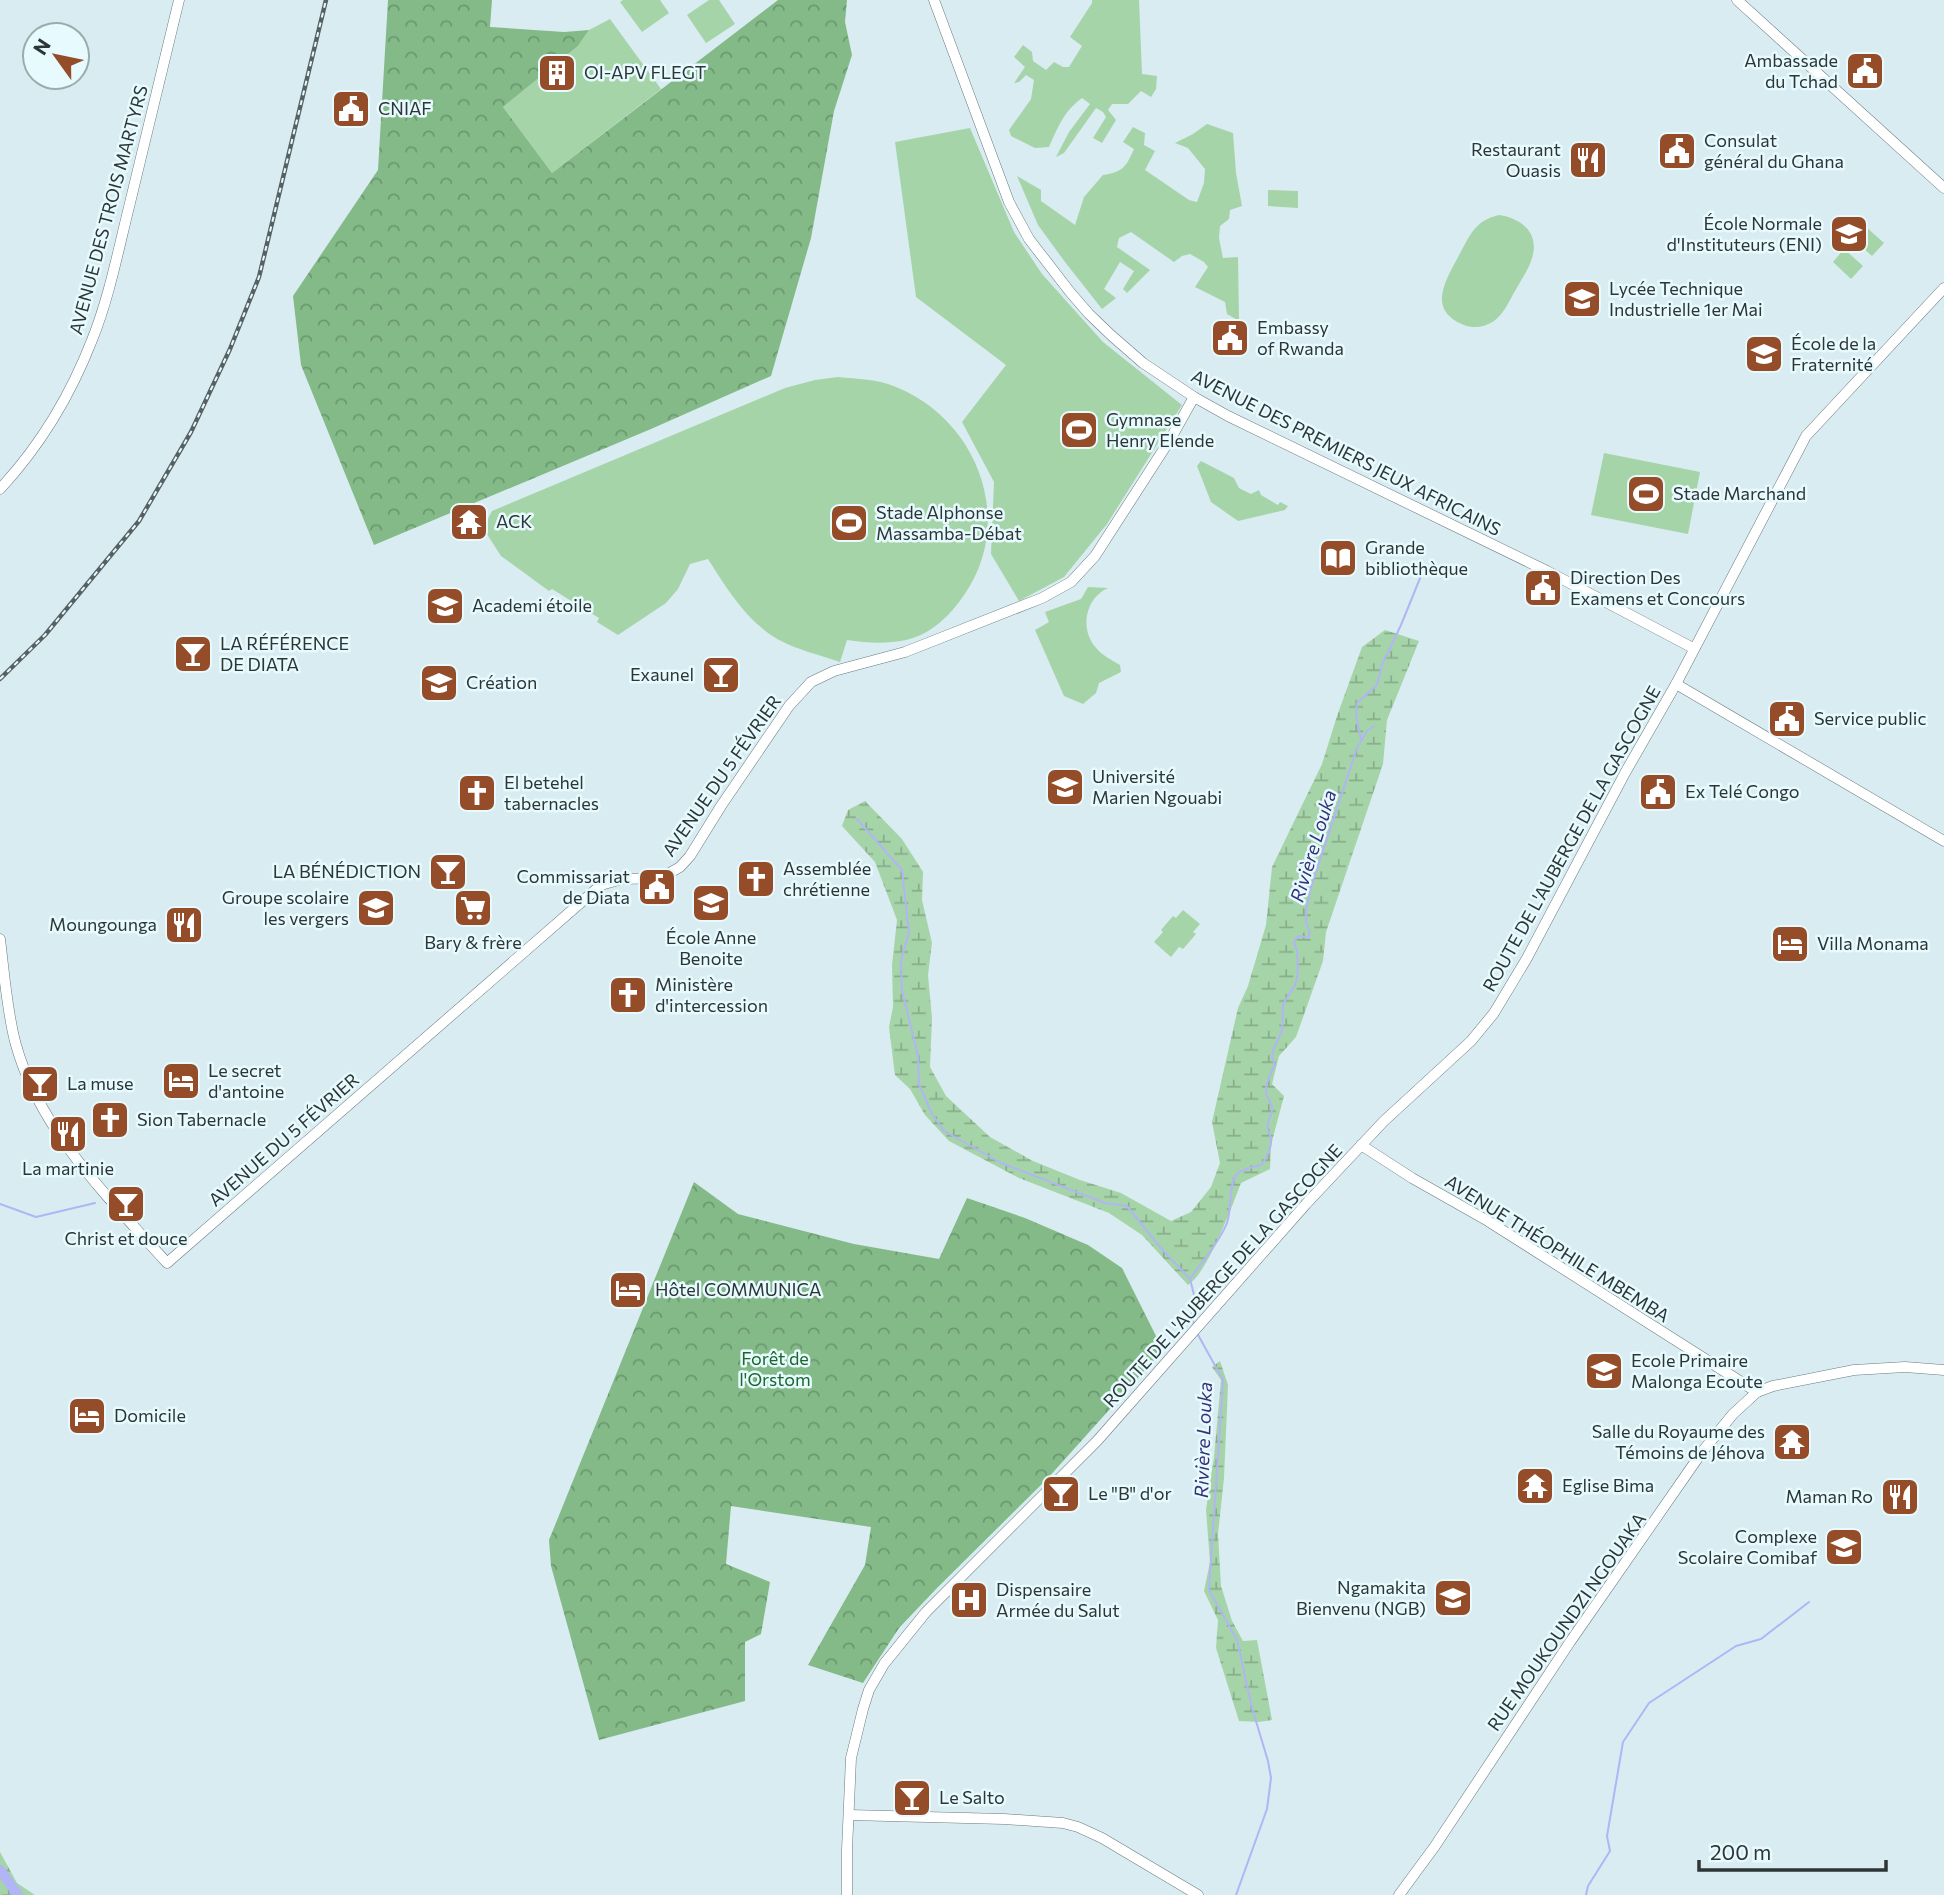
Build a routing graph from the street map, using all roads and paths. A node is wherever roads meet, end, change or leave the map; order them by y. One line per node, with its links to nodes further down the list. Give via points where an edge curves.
1 (179, 0): 7 (street, AVENUE DES TROIS MARTYRS, via 92,341 47,428)
2 (934, 0): 6 (street, AVENUE DES PREMIERS JEUX AFRICAINS, via 1009,202 1029,239 1090,314 1143,363)
3 (1737, 0): 4 (street)
4 (1944, 187)
5 (1944, 288): 8 (street, ROUTE DE L'AUBERGE DE LA GASCOGNE, via 1806,436)
6 (1194, 397): 8 (street, AVENUE DES PREMIERS JEUX AFRICAINS); 11 (street, AVENUE DU 5 FÉVRIER, via 1095,556 1071,582 905,652 811,682 789,706 680,867 661,878 622,879 601,885 167,1263 81,1165 32,1087 16,1044)
7 (0, 489)
8 (1693, 648): 9 (street, ROUTE DE L'AUBERGE DE LA GASCOGNE)
9 (1675, 684): 10 (street); 12 (street, ROUTE DE L'AUBERGE DE LA GASCOGNE, via 1494,1013 1472,1041)
10 (1944, 841)
11 (0, 939)
12 (1361, 1145): 14 (street, AVENUE THÉOPHILE MBEMBA); 15 (street, ROUTE DE L'AUBERGE DE LA GASCOGNE, via 1097,1441 926,1612 884,1664 869,1690 856,1732)
13 (1944, 1370): 14 (street, RUE MOUKOUNDZI NGOUAKA, via 1854,1370)
14 (1757, 1392): 18 (street, RUE MOUKOUNDZI NGOUAKA, via 1702,1452)
15 (849, 1815): 16 (street, ROUTE DE L'AUBERGE DE LA GASCOGNE); 17 (street, via 1063,1823 1102,1838)
16 (847, 1895)
17 (1198, 1895)
18 (1399, 1895)

